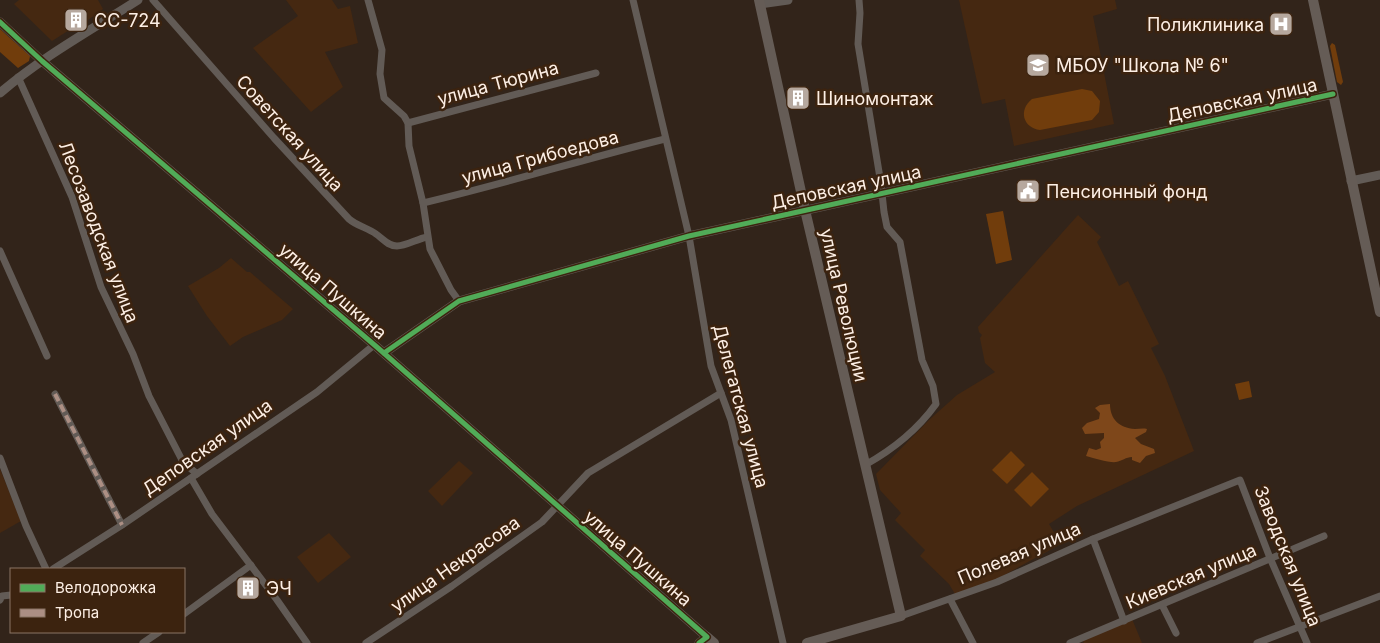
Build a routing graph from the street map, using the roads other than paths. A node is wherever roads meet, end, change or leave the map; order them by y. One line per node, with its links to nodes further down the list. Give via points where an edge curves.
1 (138, 0): 10 (street)
2 (153, 0): 23 (street, Советская улица, via 268,132 349,218 394,246)
3 (368, 0): 15 (street, via 382,50 380,74 384,98)
4 (633, 0): 16 (street, Делегатская улица)
5 (788, 0): 8 (street)
6 (859, 0): 19 (street, via 858,44)
7 (1313, 0): 14 (main road)
8 (759, 2): 21 (main road, улица Революции)
9 (0, 22): 10 (street, улица Пушкина)
10 (42, 61): 12 (street); 27 (street, улица Пушкина)
11 (596, 73): 15 (street, улица Тюрина)
12 (18, 77): 13 (street); 34 (street, Лесозаводская улица, via 72,197 110,310 182,462)
13 (0, 92)
14 (1333, 94): 18 (main road); 19 (street, Деповская улица)
15 (408, 123): 20 (street, via 409,146)
16 (665, 139): 20 (street, улица Грибоедова); 22 (street, Делегатская улица)
17 (1380, 175): 18 (street)
18 (1351, 181): 26 (main road)
19 (882, 193): 21 (street, Деповская улица); 33 (street, via 887,227 900,242 922,360 934,386 936,404 928,416 893,448)
20 (423, 203): 23 (street)
21 (805, 210): 22 (street, Деповская улица); 33 (main road, улица Революции)
22 (689, 236): 25 (street, Деповская улица); 30 (street, Делегатская улица, via 709,356)
23 (427, 237): 25 (street, via 451,290)
24 (0, 251): 29 (street)
25 (459, 300): 28 (street, Деповская улица)
26 (1380, 312)
27 (374, 345): 28 (street, улица Пушкина); 34 (street, Деповская улица, via 317,392)
28 (384, 353): 36 (street, улица Пушкина)
29 (47, 356)
30 (721, 393): 36 (street, улица Некрасова, via 588,473); 57 (street, Делегатская улица, via 732,420)
31 (55, 394): 37 (street)
32 (0, 458): 42 (street)
33 (865, 465): 48 (main road, улица Революции)
34 (194, 476): 37 (street, Деповская улица); 41 (street, Лесозаводская улица, via 212,514)
35 (1240, 480): 39 (street, Полевая улица); 40 (street, Заводская улица)
36 (558, 506): 53 (street, улица Пушкина); 56 (street, улица Некрасова, via 512,545)
37 (122, 525): 43 (street, Деповская улица)
38 (1324, 536): 40 (street, Киевская улица)
39 (1093, 539): 45 (street, Полевая улица, via 997,582); 49 (street)
40 (1270, 558): 46 (street, Киевская улица); 50 (street, Заводская улица)
41 (251, 565): 47 (street); 55 (street, Лесозаводская улица)
42 (46, 568)
43 (55, 568)
44 (1380, 596): 50 (street)
45 (950, 599): 48 (street, Полевая улица); 59 (street)
46 (1162, 605): 49 (street, Киевская улица); 52 (street)
47 (185, 613)
48 (901, 616): 58 (main road, Полевая улица)
49 (1124, 621): 60 (street, Киевская улица)
50 (1300, 625): 61 (street); 62 (street, Заводская улица)
51 (158, 633): 54 (street)
52 (1176, 633)
53 (707, 641)
54 (143, 643)
55 (307, 643)
56 (366, 643)
57 (784, 643)
58 (807, 643)
59 (973, 643)
60 (1070, 643)
61 (1256, 643)
62 (1307, 643)

